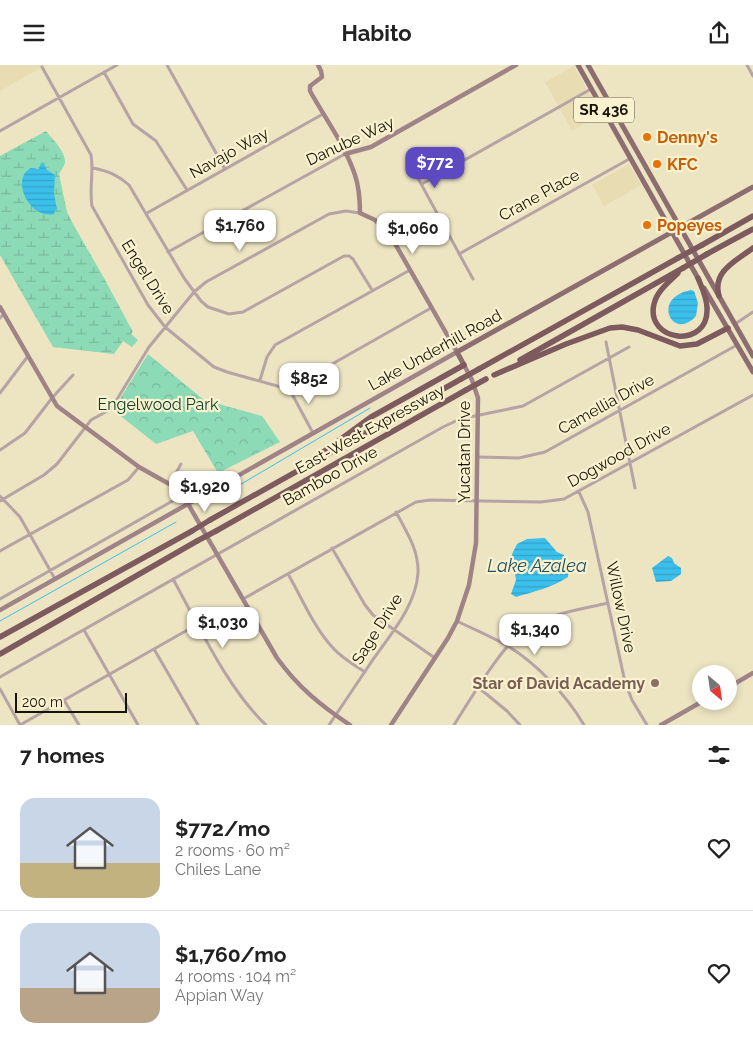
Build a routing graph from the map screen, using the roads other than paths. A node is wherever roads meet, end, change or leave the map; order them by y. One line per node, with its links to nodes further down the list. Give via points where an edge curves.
1 (117, 65): 9 (street)
2 (167, 65): 19 (street)
3 (318, 65): 13 (street, via 322,77 310,89)
4 (516, 65): 15 (street, Danube Way, via 371,147)
5 (578, 65): 11 (main road, SR 436)
6 (588, 65): 26 (main road, SR 436)
7 (747, 65): 10 (street)
8 (42, 67): 12 (street, Engel Drive)
9 (104, 72): 12 (street); 22 (street, via 133,124 156,141)
10 (753, 75)
11 (592, 89): 16 (main road, SR 436); 20 (street)
12 (59, 97): 14 (street); 18 (street, Engel Drive, via 91,155)
13 (323, 114): 15 (street); 19 (street, Navajo Way)
14 (0, 131)
15 (345, 154): 24 (street, via 357,183); 30 (street, Danube Way)
16 (631, 158): 28 (main road, SR 436); 31 (street, Crane Place)
17 (408, 160): 20 (street)
18 (94, 167): 23 (street, via 121,178); 44 (street, Engel Drive, via 90,194 92,206 148,305)
19 (225, 169): 22 (street, Navajo Way)
20 (422, 184): 31 (street)
21 (753, 187): 26 (main road, Lake Underhill Road)
22 (187, 191): 23 (street, Navajo Way)
23 (147, 213): 30 (street)
24 (360, 213): 33 (street, Yucatan Drive, via 375,220 389,233); 37 (street, via 346,211 320,218 206,282)
25 (753, 216): 71 (highway, East-West Expressway, bridge)
26 (681, 228): 28 (main road, Lake Underhill Road); 38 (main road, SR 436)
27 (753, 229): 32 (highway, East-West Expressway, bridge)
28 (673, 232): 35 (main road, SR 436); 49 (main road, Lake Underhill Road)
29 (753, 248): 38 (highway, via 720,274 717,284)
30 (168, 252): 37 (street)
31 (459, 254): 34 (street)
32 (683, 268): 35 (highway, via 662,289 654,304 655,319 666,333 681,337 701,328 707,306); 56 (highway, East-West Expressway)
33 (410, 270): 36 (street); 40 (street, Yucatan Drive)
34 (473, 279)
35 (698, 279): 45 (main road, SR 436)
36 (372, 291): 37 (street, via 354,259 344,256 243,312 229,314 208,307); 57 (street, via 276,345 267,357)
37 (194, 292): 44 (street)
38 (719, 295): 43 (main road, SR 436)
39 (0, 307): 42 (street)
40 (431, 308): 49 (street, Yucatan Drive); 58 (street)
41 (753, 312): 43 (street)
42 (2, 316): 50 (street)
43 (735, 324): 45 (main road); 51 (main road, SR 436)
44 (165, 327): 57 (street, Engel Drive, via 214,367); 64 (street, via 111,409 91,420)
45 (728, 328): 47 (main road, SR 436); 56 (highway, via 697,344 680,346 638,330 610,328)
46 (606, 342): 52 (street)
47 (738, 344): 54 (main road, SR 436); 62 (street, Camellia Drive)
48 (629, 347): 52 (street, Bamboo Drive)
49 (457, 352): 53 (main road, Yucatan Drive); 65 (street, Lake Underhill Road)
50 (28, 356): 59 (street); 61 (street)
51 (753, 356)
52 (609, 357): 62 (street); 63 (street, Bamboo Drive, via 524,406)
53 (464, 365): 63 (street, Yucatan Drive, via 476,388); 71 (highway, via 371,417)
54 (753, 372)
55 (73, 375): 61 (street)
56 (494, 375): 100 (highway, East-West Expressway, bridge)
57 (260, 380): 58 (street, Engel Drive)
58 (288, 389): 65 (street)
59 (0, 393)
60 (753, 395): 68 (street, Dogwood Drive)
61 (52, 398): 64 (street, via 57,406); 66 (street, via 25,433)
62 (620, 411): 67 (street, Camellia Drive, via 534,456); 68 (street)
63 (478, 415): 67 (street, Yucatan Drive); 84 (street, Bamboo Drive, via 443,427)
64 (86, 427): 70 (street); 77 (street, via 57,464)
65 (314, 433): 79 (street, Lake Underhill Road)
66 (0, 450)
67 (478, 457): 78 (street, Yucatan Drive)
68 (631, 463): 73 (street); 74 (street, Dogwood Drive)
69 (181, 464): 72 (street)
70 (139, 467): 72 (street); 81 (street, via 128,480)
71 (302, 469): 97 (highway, East-West Expressway, bridge)
72 (170, 484): 75 (street)
73 (635, 488)
74 (579, 492): 78 (street, Dogwood Drive, via 564,499 541,502); 91 (street, Willow Drive, via 588,512)
75 (184, 495): 79 (street); 85 (street)
76 (0, 496): 77 (street)
77 (2, 500): 81 (street, via 20,517)
78 (477, 501): 80 (street, Dogwood Drive, via 430,500 416,502); 93 (street, Yucatan Drive, via 474,563)
79 (189, 504): 84 (street); 87 (street, Lake Underhill Road)
80 (396, 512): 82 (street, Dogwood Drive); 96 (street, Sage Drive, via 416,553 418,572 407,608)
81 (30, 534): 83 (street); 85 (street)
82 (332, 548): 86 (street, Dogwood Drive); 96 (street, via 365,605)
83 (0, 551)
84 (217, 554): 88 (street, Bamboo Drive); 90 (street)
85 (50, 571): 87 (street); 89 (street)
86 (288, 574): 90 (street, Dogwood Drive); 102 (street, via 329,643)
87 (55, 579): 92 (street, Lake Underhill Road)
88 (173, 579): 94 (street); 95 (street, Bamboo Drive)
89 (0, 599)
90 (243, 599): 111 (street, via 291,677 307,694)
91 (608, 603): 98 (street, via 554,615 528,626); 123 (street, Willow Drive, via 625,681)
92 (0, 610)
93 (457, 621): 98 (street); 101 (street, Yucatan Drive)
94 (198, 624): 99 (street); 116 (street, via 233,685)
95 (84, 630): 104 (street); 105 (street, Bamboo Drive)
96 (394, 630): 101 (street); 102 (street, Sage Drive)
97 (0, 637)
98 (507, 646): 107 (street); 122 (street, via 538,669)
99 (154, 649): 104 (street); 115 (street)
100 (0, 654)
101 (436, 659): 119 (street, Yucatan Drive)
102 (365, 673): 111 (street, Sage Drive)
103 (753, 673): 106 (street)
104 (109, 675): 109 (street); 114 (street)
105 (0, 677)
106 (738, 682)
107 (479, 688): 120 (street); 121 (street)
108 (0, 689): 112 (street)
109 (64, 700): 112 (street); 113 (street)
110 (692, 707): 124 (street)
111 (336, 715): 117 (street, Sage Drive); 118 (street)
112 (20, 725)
113 (79, 725)
114 (138, 725)
115 (198, 725)
116 (266, 725)
117 (329, 725)
118 (350, 725)
119 (391, 725)
120 (454, 725)
121 (520, 725)
122 (584, 725)
123 (647, 725)
124 (661, 725)

